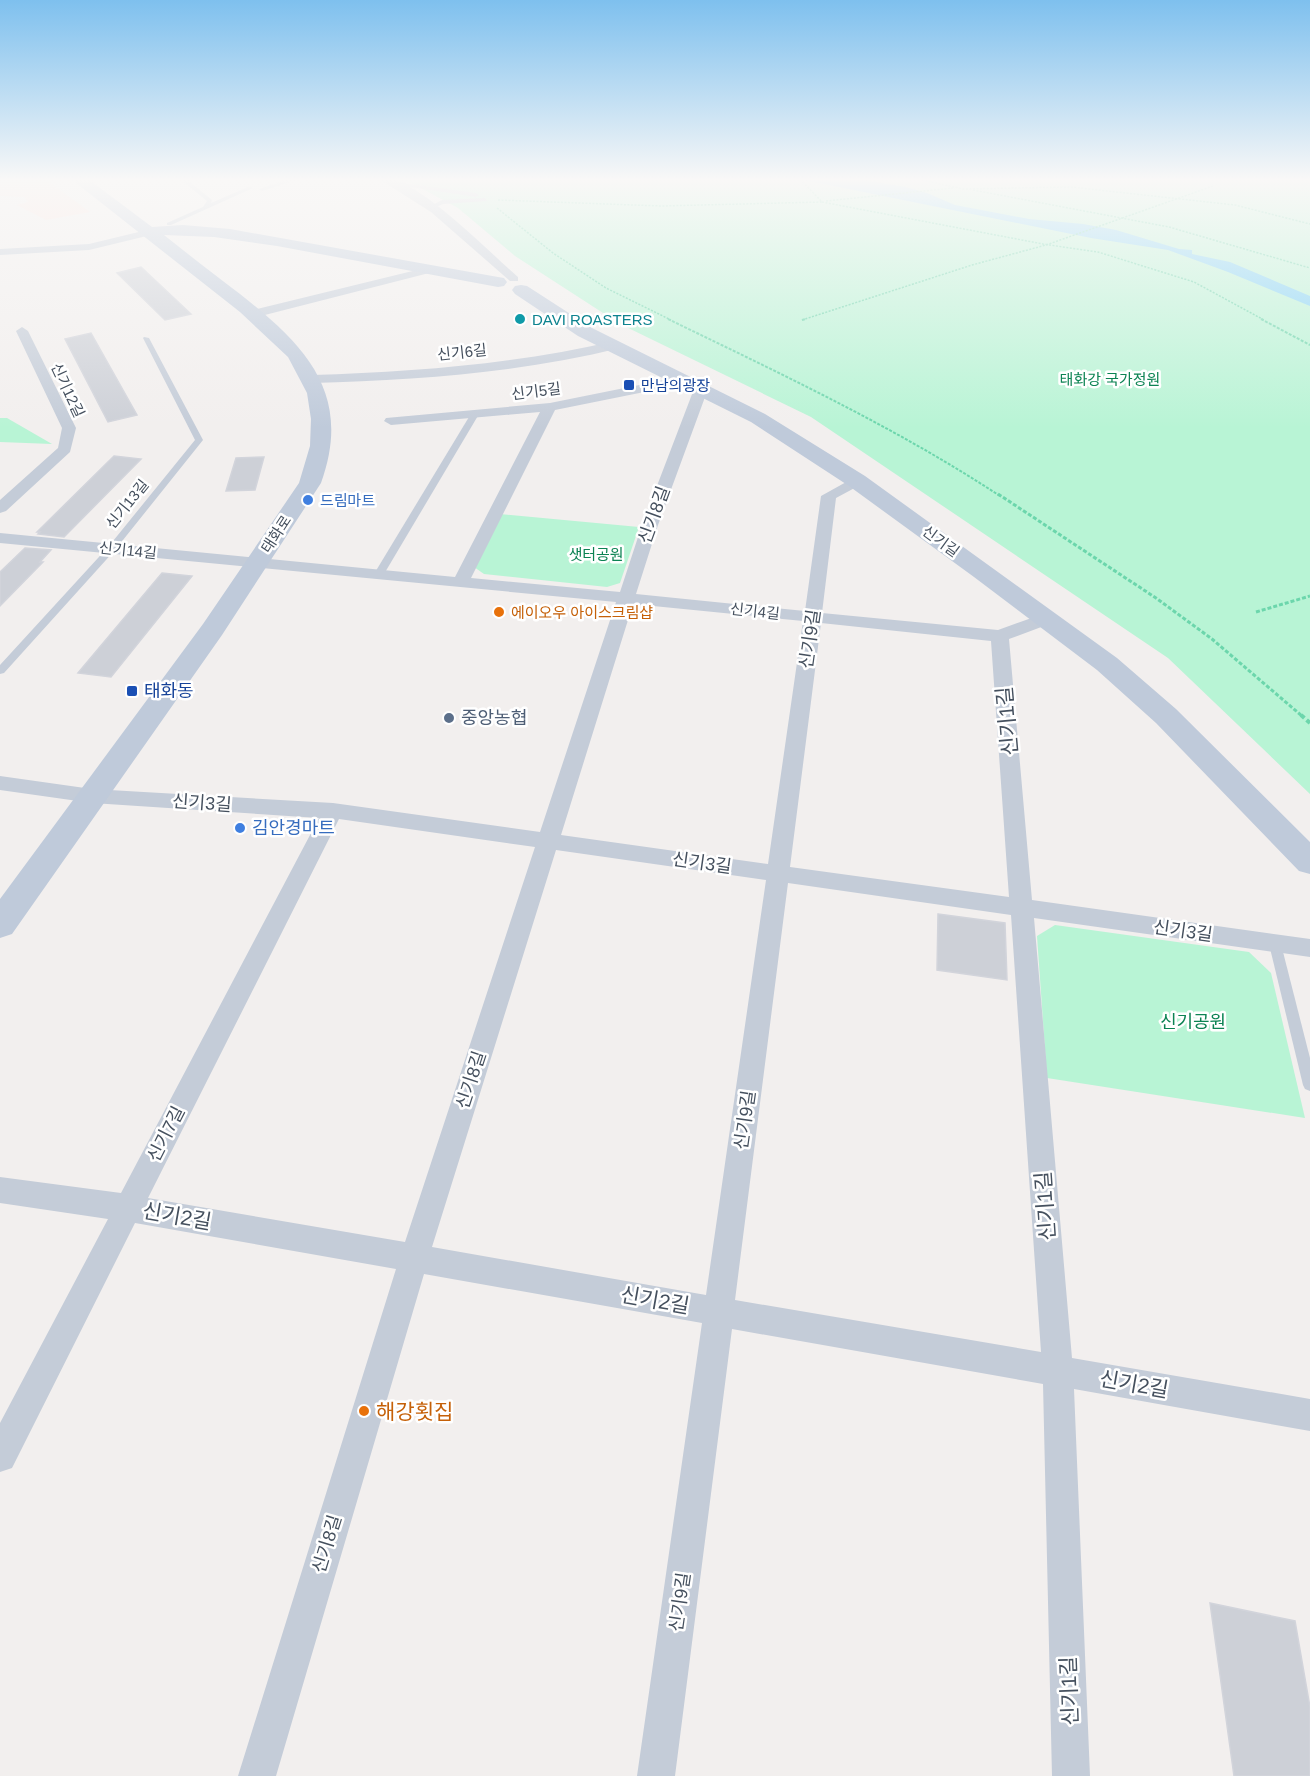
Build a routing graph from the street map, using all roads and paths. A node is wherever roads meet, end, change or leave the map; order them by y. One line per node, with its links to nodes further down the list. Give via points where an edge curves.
1 (193, 262): 11 (street, 태화로)
2 (399, 262): 9 (street, 신기길)
3 (490, 262): 10 (street)
4 (566, 262): 36 (path, via 606,288 865,416 952,464 1156,598 1212,639)
5 (984, 262): 12 (path)
6 (1130, 262): 16 (path, via 1194,282)
7 (1289, 262): 8 (path)
8 (1310, 268)
9 (433, 269): 10 (street, 신기길); 11 (street, 신기길)
10 (511, 284): 15 (street, 신기길, via 567,322)
11 (253, 314): 17 (street, 태화로, via 283,339)
12 (802, 320)
13 (22, 331): 23 (street, 신기12길, via 69,428 69,438 65,449)
14 (146, 338): 25 (lane, 신기13길, via 199,440)
15 (615, 345): 17 (street, 신기6길, via 538,361); 18 (street, 신기길)
16 (1310, 345)
17 (312, 380): 26 (street, 태화로, via 320,403 322,436 318,464)
18 (692, 384): 19 (street, 신기5길); 22 (street, 신기길, via 758,418); 30 (street, 신기8길)
19 (550, 407): 20 (street, 신기5길); 28 (street)
20 (475, 414): 21 (street, 신기5길); 27 (lane)
21 (391, 421)
22 (857, 481): 32 (street, 신기9길, via 829,496); 33 (street, 신기길)
23 (0, 508)
24 (0, 538): 25 (street, 신기14길)
25 (111, 548): 26 (street, 신기14길); 35 (lane, 신기13길)
26 (257, 563): 27 (street, 신기4길); 38 (street, 태화로)
27 (379, 574): 28 (street, 신기4길)
28 (461, 582): 30 (street, 신기4길)
29 (1310, 596): 31 (path)
30 (626, 598): 32 (street, 신기4길); 40 (street, 신기8길)
31 (1256, 612)
32 (813, 618): 34 (street, 신기4길); 42 (street, 신기9길)
33 (1046, 619): 34 (street, 신기4길); 41 (street, 신기길, via 1107,664 1166,716)
34 (1000, 636): 43 (street, 신기1길)
35 (0, 671)
36 (1310, 723)
37 (0, 783): 38 (street, 신기3길)
38 (92, 796): 39 (street, 신기3길); 44 (street, 태화로)
39 (333, 812): 40 (street, 신기3길); 49 (street, 신기7길)
40 (549, 842): 42 (street, 신기3길); 50 (street, 신기8길)
41 (1310, 862)
42 (778, 874): 43 (street, 신기3길); 51 (street, 신기9길)
43 (1022, 908): 45 (street, 신기3길); 52 (street, 신기1길)
44 (0, 925)
45 (1275, 944): 46 (street, 신기3길); 47 (lane)
46 (1310, 948)
47 (1310, 1085)
48 (0, 1190): 49 (street, 신기2길)
49 (128, 1208): 50 (street, 신기2길); 54 (street, 신기7길)
50 (414, 1258): 51 (street, 신기2길); 55 (street, 신기8길)
51 (719, 1311): 52 (street, 신기2길); 56 (street, 신기9길)
52 (1058, 1371): 53 (street, 신기2길); 57 (street, 신기1길)
53 (1310, 1415)
54 (0, 1456)
55 (257, 1776)
56 (656, 1776)
57 (1071, 1776)

